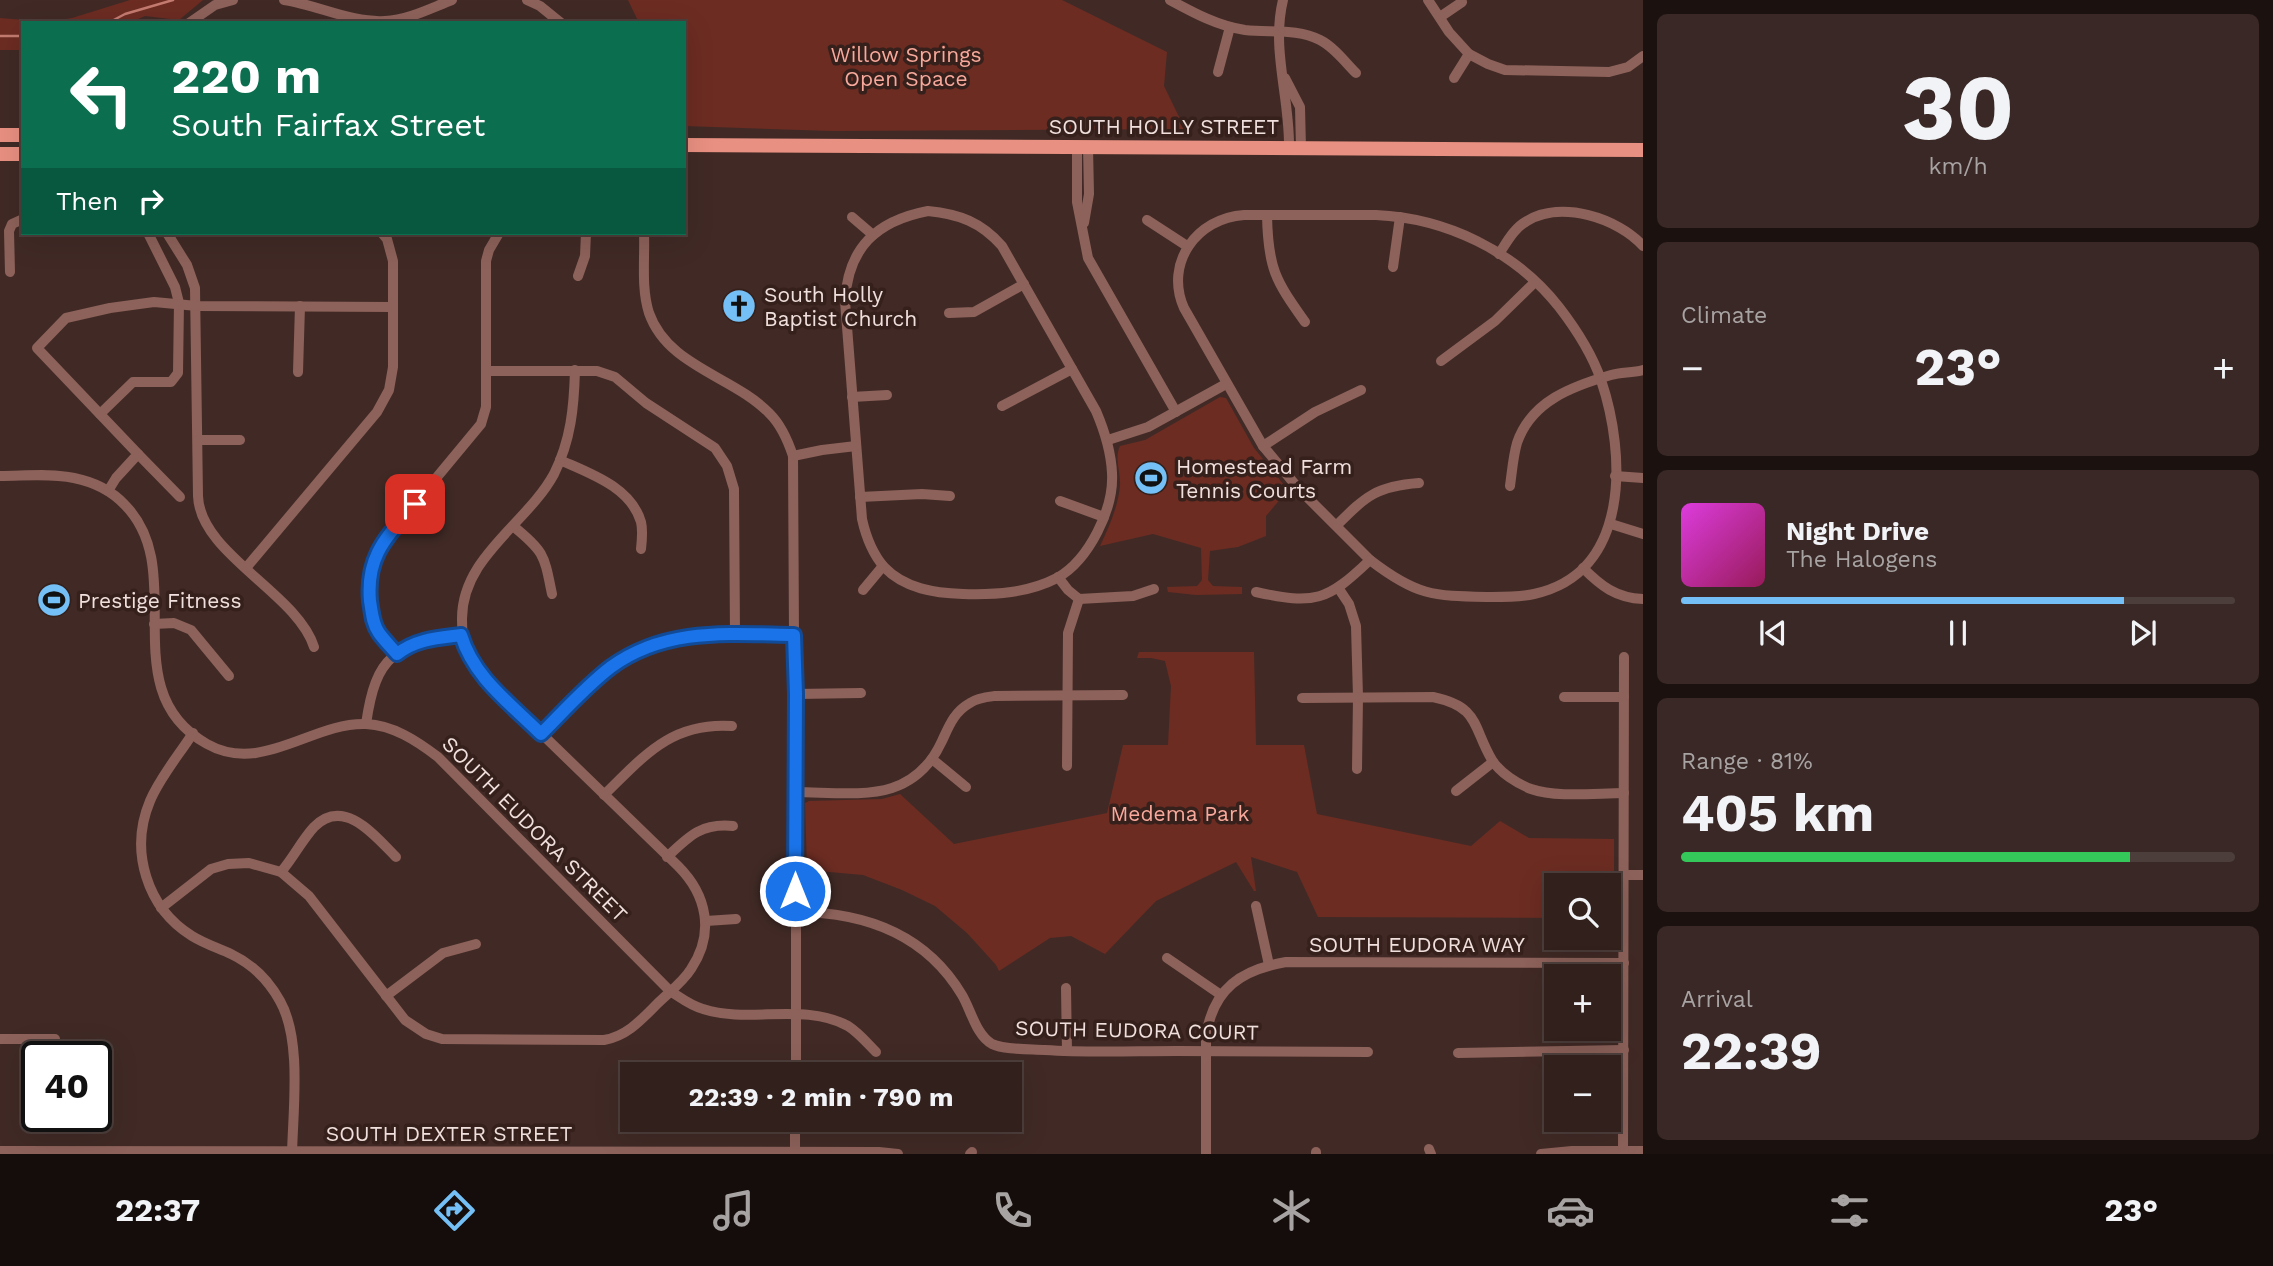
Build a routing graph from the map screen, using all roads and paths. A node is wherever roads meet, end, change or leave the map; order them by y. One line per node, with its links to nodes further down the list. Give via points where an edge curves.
1 (233, 0): 10 (street, via 215,5)
2 (284, 0): 3 (street, via 353,18 386,21)
3 (452, 0)
4 (527, 0): 11 (street)
5 (1170, 0): 12 (street)
6 (1283, 0): 13 (street)
7 (1428, 0): 9 (street)
8 (1462, 2): 9 (street)
9 (1440, 17): 14 (street)
10 (192, 21)
11 (559, 21)
12 (1230, 27): 13 (street); 16 (street)
13 (1278, 32): 17 (street, via 1317,38); 23 (street)
14 (1469, 54): 15 (street, via 1516,72 1609,72); 18 (street)
15 (1643, 56)
16 (1218, 72)
17 (1356, 73)
18 (1454, 78)
19 (0, 135): 20 (main road)
20 (21, 135)
21 (686, 145): 22 (main road, SOUTH HOLLY STREET)
22 (1082, 147): 23 (main road, SOUTH HOLLY STREET); 65 (street, via 1077,197 1085,249)
23 (1295, 148): 24 (main road, SOUTH HOLLY STREET)
24 (1643, 150)
25 (0, 154): 26 (main road)
26 (21, 154)
27 (1267, 215): 29 (street); 40 (street, via 1214,222); 52 (street, via 1273,270)
28 (852, 217): 38 (street)
29 (1400, 217): 41 (street, via 1459,233); 42 (street)
30 (21, 220): 43 (street, via 9,230)
31 (1147, 220): 40 (street)
32 (149, 235): 47 (street)
33 (169, 235): 48 (street, via 192,275)
34 (384, 235): 50 (street, via 393,261)
35 (498, 235): 55 (street, via 486,261)
36 (586, 235): 44 (street, via 586,256)
37 (644, 235): 73 (street, via 646,302 656,329 685,357 771,415)
38 (873, 235): 46 (street, via 907,215 928,211 953,214 995,238); 63 (street, via 852,264 846,284)
39 (1641, 241): 41 (street, via 1597,217 1545,214 1516,229)
40 (1187, 246): 60 (street, via 1178,277 1181,303)
41 (1499, 254): 45 (street)
42 (1393, 267)
43 (10, 272)
44 (578, 276)
45 (1535, 282): 53 (street, via 1496,321); 59 (street, via 1577,331)
46 (1024, 284): 51 (street, via 974,312); 54 (street)
47 (179, 303): 48 (street); 66 (street, via 178,373 171,382 133,382); 66 (street, via 121,306 66,318 37,348)
48 (197, 306): 49 (street); 67 (street)
49 (300, 306): 50 (street); 58 (street)
50 (393, 307): 93 (street, via 392,381 385,401)
51 (948, 313)
52 (1305, 322)
53 (1441, 361)
54 (1072, 369): 64 (street); 69 (street)
55 (486, 370): 56 (street); 108 (street, via 486,407 477,431 384,541 373,562 369,584 372,615 379,633)
56 (575, 370): 74 (street, via 571,428); 104 (street, via 615,377 722,456 734,489)
57 (1643, 370): 59 (street)
58 (298, 372)
59 (1600, 379): 76 (street, via 1612,426); 79 (street, via 1557,396 1530,418 1518,440)
60 (1226, 384): 65 (street); 71 (street)
61 (1361, 390): 71 (street, via 1315,412)
62 (887, 395): 63 (street)
63 (852, 397): 70 (street)
64 (1002, 406)
65 (1176, 412): 69 (street)
66 (100, 414): 72 (street)
67 (198, 440): 68 (street); 93 (street, via 198,508 213,535)
68 (240, 440)
69 (1108, 440): 85 (street, via 1112,483)
70 (856, 446): 73 (street); 83 (street)
71 (1263, 446): 87 (street)
72 (138, 454): 80 (street); 82 (street)
73 (793, 456): 106 (street)
74 (560, 460): 88 (street, via 548,484); 90 (street, via 626,496 641,522)
75 (0, 476): 80 (street, via 72,477)
76 (1615, 476): 77 (street); 86 (street)
77 (1643, 478)
78 (1419, 483): 87 (street, via 1374,493)
79 (1510, 486)
80 (108, 491): 103 (street, via 131,511 149,544)
81 (950, 496): 83 (street)
82 (180, 497)
83 (860, 498): 92 (street, via 869,545)
84 (1060, 501): 85 (street)
85 (1104, 517): 95 (street, via 1090,546)
86 (1611, 524): 89 (street); 94 (street)
87 (1337, 525): 91 (street)
88 (513, 526): 100 (street, via 539,549); 105 (street, via 473,574 464,595)
89 (1643, 534)
90 (641, 549)
91 (1370, 560): 94 (street, via 1407,586 1450,597 1536,594); 97 (street)
92 (883, 566): 95 (street, via 912,586 940,593 1008,593); 98 (street)
93 (246, 568): 107 (street, via 304,626)
94 (1583, 568): 102 (street, via 1611,592)
95 (1058, 577): 101 (street)
96 (1154, 589): 101 (street, via 1133,596)
97 (1339, 589): 99 (street, via 1301,599); 115 (street, via 1356,626)
98 (863, 590)
99 (1256, 592)
100 (552, 594)
101 (1079, 599): 113 (street, via 1068,633)
102 (1643, 599)
103 (154, 624): 110 (street, via 174,623 191,630); 121 (street, via 156,668 163,694)
104 (735, 634): 106 (street); 122 (street, via 679,637 635,652 596,680)
105 (461, 635): 108 (street, via 424,640); 122 (street, via 480,674)
106 (794, 635): 112 (street)
107 (314, 647)
108 (397, 654): 119 (street, via 378,675)
109 (1625, 657): 117 (street)
110 (229, 676)
111 (861, 693): 112 (street)
112 (796, 694): 129 (street)
113 (1069, 695): 114 (street); 123 (street, via 995,696 972,701 954,716); 125 (street)
114 (1123, 695)
115 (1358, 697): 118 (street); 124 (street, via 1433,697 1455,703 1475,721); 126 (street)
116 (1564, 697): 117 (street)
117 (1624, 697): 130 (street)
118 (1302, 698)
119 (366, 724): 121 (street, SOUTH EUDORA STREET, via 334,727 258,753 220,749); 148 (street, SOUTH EUDORA STREET, via 401,733 438,757)
120 (732, 726): 131 (street, via 704,726 667,739)
121 (193, 733): 139 (street, via 154,792 142,825 142,863)
122 (541, 734): 131 (street)
123 (932, 760): 127 (street); 129 (street, via 910,779 882,790)
124 (1493, 762): 128 (street); 130 (street, via 1539,792)
125 (1068, 766)
126 (1357, 769)
127 (966, 787)
128 (1456, 791)
129 (796, 792): 140 (street)
130 (1624, 793): 136 (street)
131 (604, 795): 134 (street)
132 (733, 826): 134 (street, via 710,826 695,832)
133 (396, 857): 135 (street, via 362,824 333,817 314,827)
134 (667, 857): 142 (street, via 695,886)
135 (281, 872): 139 (street, via 249,863 228,864 201,875); 150 (street, via 309,896)
136 (1624, 875): 137 (street); 145 (street)
137 (1643, 875)
138 (1256, 906): 146 (street)
139 (161, 908): 166 (street, via 193,936 253,968 282,1004 294,1049)
140 (795, 912): 151 (street); 154 (street, SOUTH EUDORA COURT, via 847,916 899,934 952,981 992,1044)
141 (736, 919): 142 (street)
142 (706, 921): 148 (street, via 698,957)
143 (476, 944): 150 (street, via 443,953)
144 (1167, 958): 149 (street)
145 (1624, 964): 146 (street, SOUTH EUDORA WAY); 156 (street)
146 (1269, 965): 149 (street, SOUTH EUDORA WAY, via 1241,976)
147 (1066, 988): 154 (street)
148 (670, 991): 150 (street, via 627,1032 604,1040 442,1039 410,1024); 151 (street, SOUTH EUDORA STREET, via 717,1013)
149 (1221, 995): 155 (street, SOUTH EUDORA WAY, via 1209,1018)
150 (386, 996)
151 (797, 1015): 157 (street, SOUTH EUDORA STREET, via 832,1019 860,1035); 160 (street)
152 (0, 1039): 153 (street)
153 (55, 1039)
154 (1068, 1051): 155 (street, SOUTH EUDORA COURT)
155 (1206, 1051): 158 (street, SOUTH EUDORA COURT); 171 (street, SOUTH EUDORA WAY)
156 (1624, 1051): 159 (street); 164 (street)
157 (876, 1052)
158 (1368, 1052)
159 (1458, 1053)
160 (796, 1062)
161 (795, 1132): 169 (street)
162 (0, 1151): 165 (street, SOUTH DEXTER STREET)
163 (1643, 1151): 164 (street)
164 (1623, 1152): 172 (street)
165 (181, 1153): 166 (street, SOUTH DEXTER STREET)
166 (292, 1153): 167 (street, SOUTH DEXTER STREET)
167 (409, 1153): 168 (street, SOUTH DEXTER STREET)
168 (525, 1153): 169 (street, SOUTH DEXTER STREET)
169 (795, 1153): 170 (street, SOUTH DEXTER STREET)
170 (898, 1154)
171 (1206, 1154)
172 (1541, 1154)

